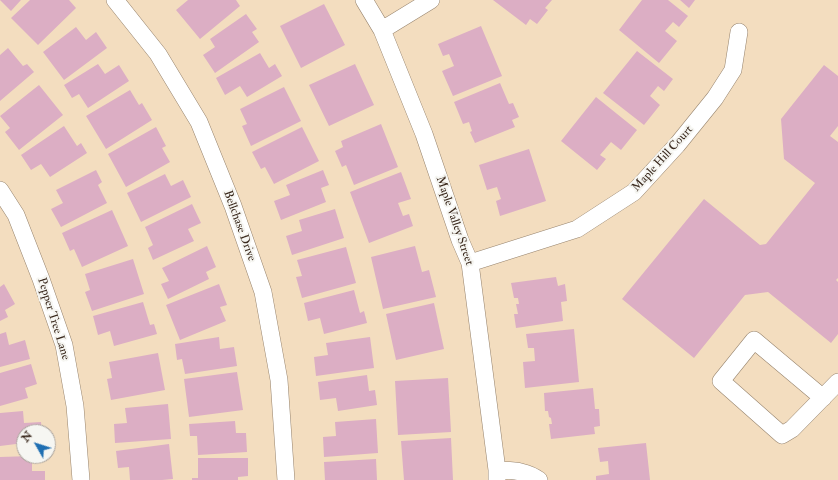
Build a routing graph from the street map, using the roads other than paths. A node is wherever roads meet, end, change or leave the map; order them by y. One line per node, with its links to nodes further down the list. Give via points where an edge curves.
1 (115, 0): 12 (street, Bellchase Drive, via 158,54 199,122 233,206 263,292 279,380)
2 (364, 0): 4 (street, Maple Valley Street)
3 (431, 0): 4 (street)
4 (382, 30): 7 (street, Maple Valley Street, via 424,134)
5 (738, 32): 7 (street, Maple Hill Court, via 733,70 715,98 634,192 577,228)
6 (0, 190): 11 (street, Pepper Tree Lane, via 16,215 64,345 75,406)
7 (470, 263): 10 (street, Maple Valley Street)
8 (838, 382): 9 (street)
9 (823, 398): 9 (street, via 792,429 782,435 721,381 754,340)
10 (497, 475): 13 (street, via 519,471)
11 (81, 480)
12 (286, 480)
13 (539, 480)

